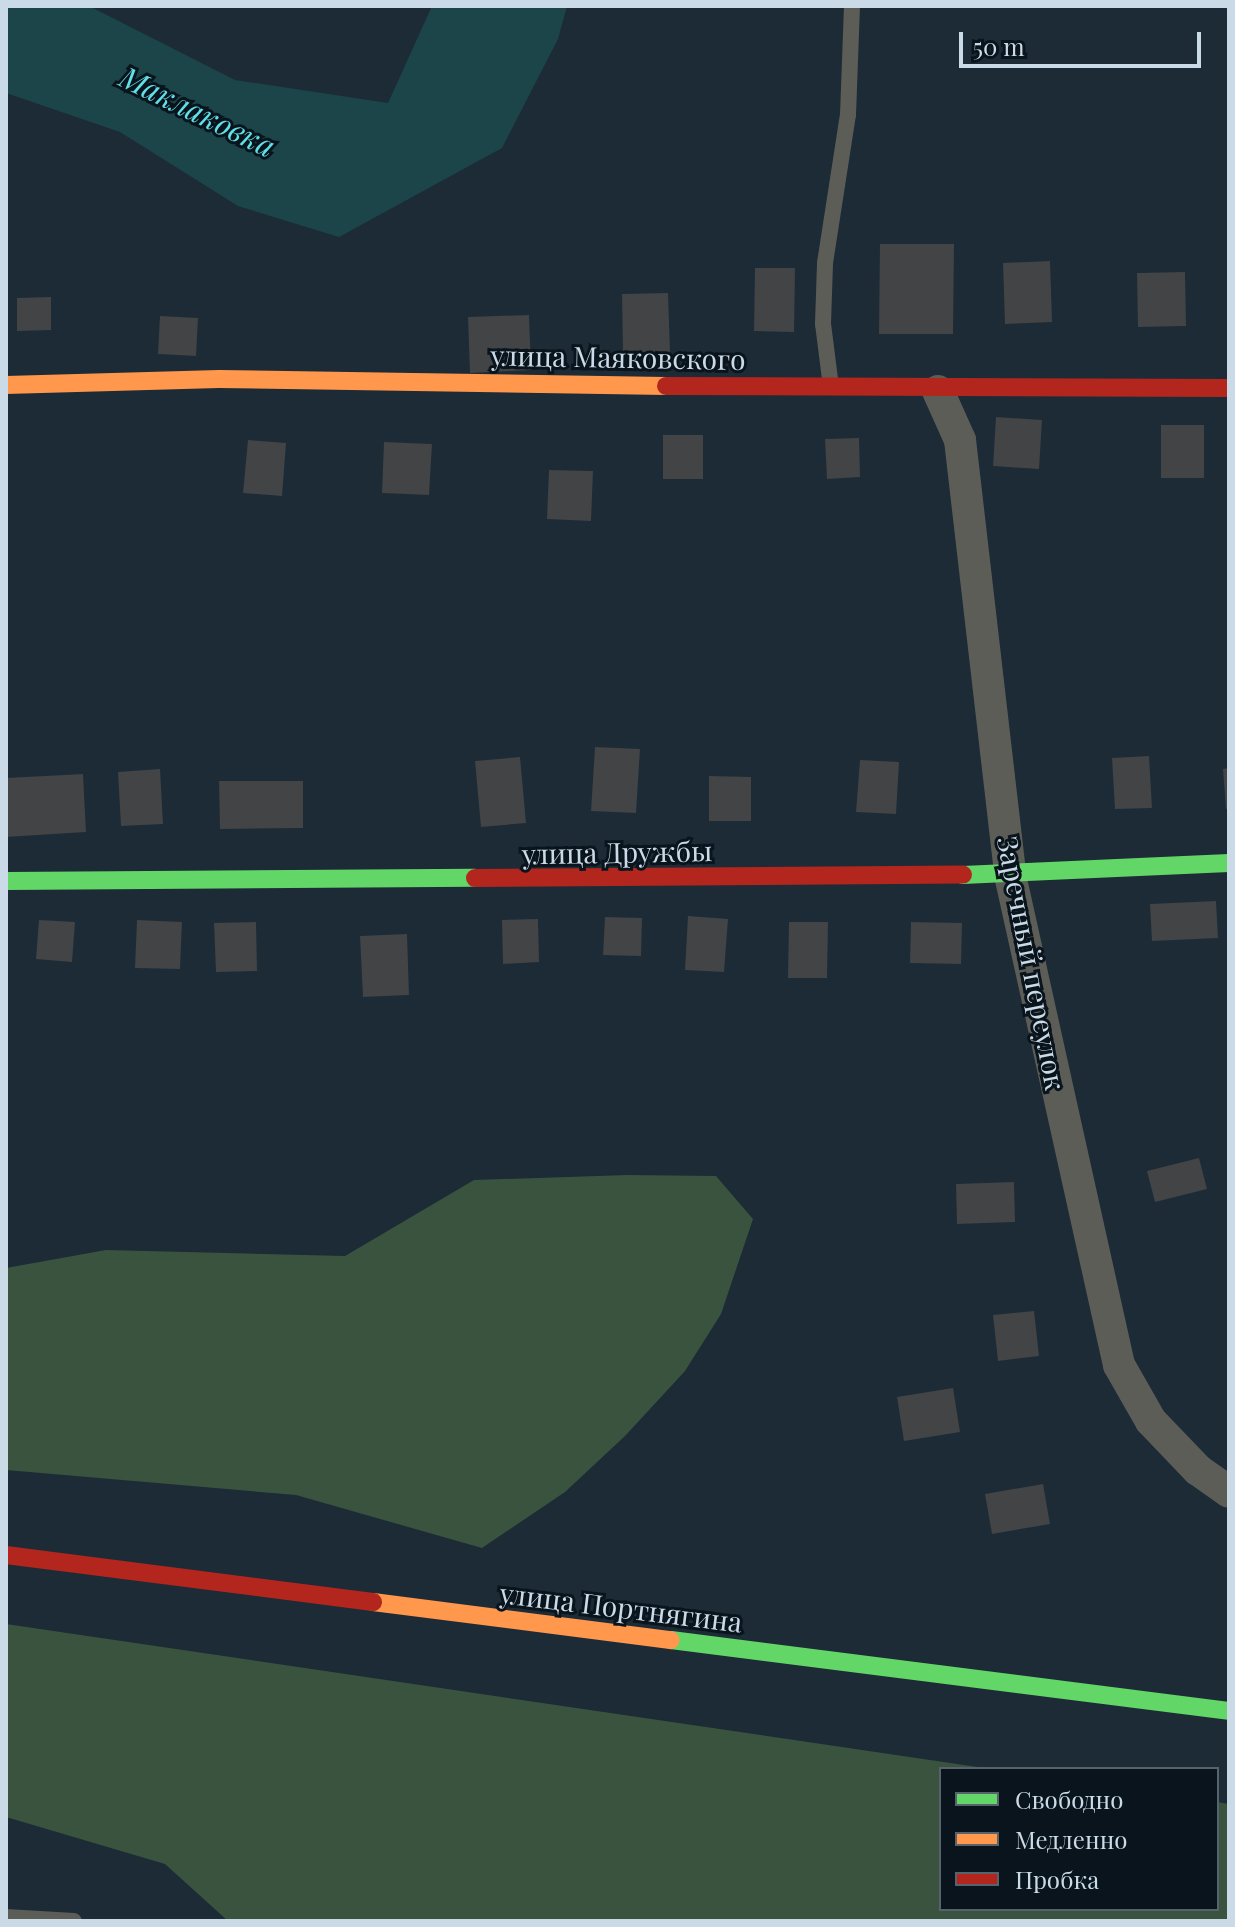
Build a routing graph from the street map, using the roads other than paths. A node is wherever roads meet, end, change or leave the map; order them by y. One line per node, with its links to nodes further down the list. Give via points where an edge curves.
1 (852, 6): 4 (lane, via 848,115 825,263 823,324)
2 (6, 385): 4 (street, улица Маяковского, via 219,379)
3 (1229, 388): 5 (street, улица Маяковского)
4 (831, 389): 5 (street, улица Маяковского)
5 (938, 391): 7 (street, Заречный переулок, via 960,440)
6 (1229, 863): 7 (street, улица Дружбы)
7 (1010, 875): 8 (street, улица Дружбы); 9 (street, Заречный переулок, via 1119,1365 1151,1421 1198,1470)
8 (6, 881)
9 (1229, 1492)
10 (6, 1555): 11 (street, улица Портнягина)
11 (1229, 1711)
12 (6, 1917): 13 (lane)
13 (74, 1921)

